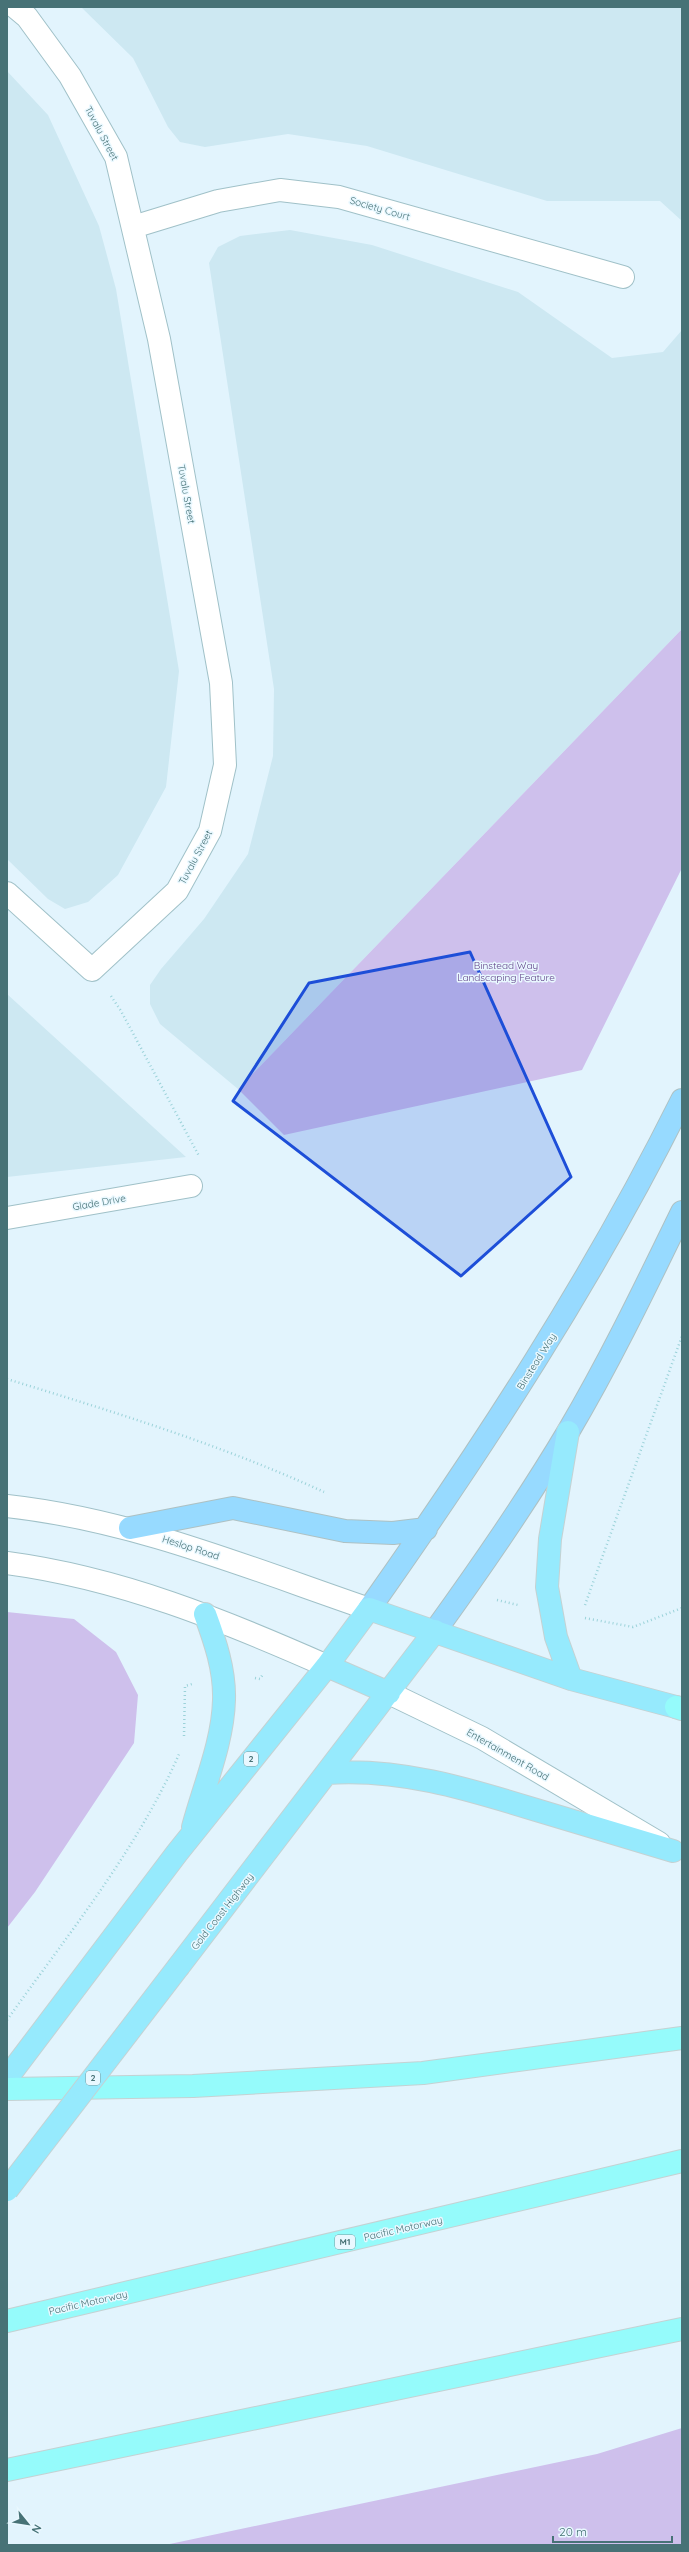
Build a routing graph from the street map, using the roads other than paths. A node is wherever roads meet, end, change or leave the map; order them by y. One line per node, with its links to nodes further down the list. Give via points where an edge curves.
1 (14, 7): 2 (street, Tuvalu Street, via 27,17 70,76 116,157)
2 (133, 227): 3 (street, Society Court, via 218,201 280,190 339,197); 4 (street, Tuvalu Street, via 159,339 221,683 225,764 210,831 177,891 92,970)
3 (623, 277)
4 (7, 893)
5 (682, 1100): 12 (main road, Binstead Way, via 610,1236 557,1327)
6 (191, 1186): 8 (street, Glade Drive)
7 (682, 1212): 9 (main road, via 602,1371)
8 (7, 1218)
9 (568, 1432): 16 (main road, via 497,1544); 18 (highway, via 550,1539 547,1587 550,1611)
10 (7, 1506): 11 (street, Heslop Road, via 64,1514)
11 (130, 1528): 12 (main road, via 233,1508 345,1531 393,1533); 14 (street, Heslop Road, via 184,1544)
12 (426, 1529): 14 (main road, Binstead Way)
13 (7, 1563): 15 (street, via 113,1583)
14 (368, 1609): 16 (highway); 17 (highway, 2)
15 (205, 1614): 17 (street); 22 (highway, via 216,1644 224,1699 222,1722)
16 (435, 1631): 18 (highway); 19 (highway, Gold Coast Highway / 2)
17 (327, 1666): 19 (highway, Entertainment Road); 22 (highway, 2)
18 (571, 1679): 20 (highway)
19 (389, 1693): 21 (highway, Gold Coast Highway / 2); 23 (street, Entertainment Road, via 482,1738)
20 (680, 1708)
21 (328, 1773): 23 (highway, via 360,1771 406,1775 454,1786); 28 (highway, Gold Coast Highway / 2, bridge)
22 (190, 1838): 25 (highway, 2, via 76,1984)
23 (677, 1853)
24 (682, 2038): 26 (highway, via 423,2073 193,2086)
25 (7, 2078)
26 (7, 2089)
27 (682, 2161): 29 (highway, Pacific Motorway / M1)
28 (7, 2190)
29 (7, 2321)
30 (682, 2328): 31 (highway)
31 (7, 2470)

